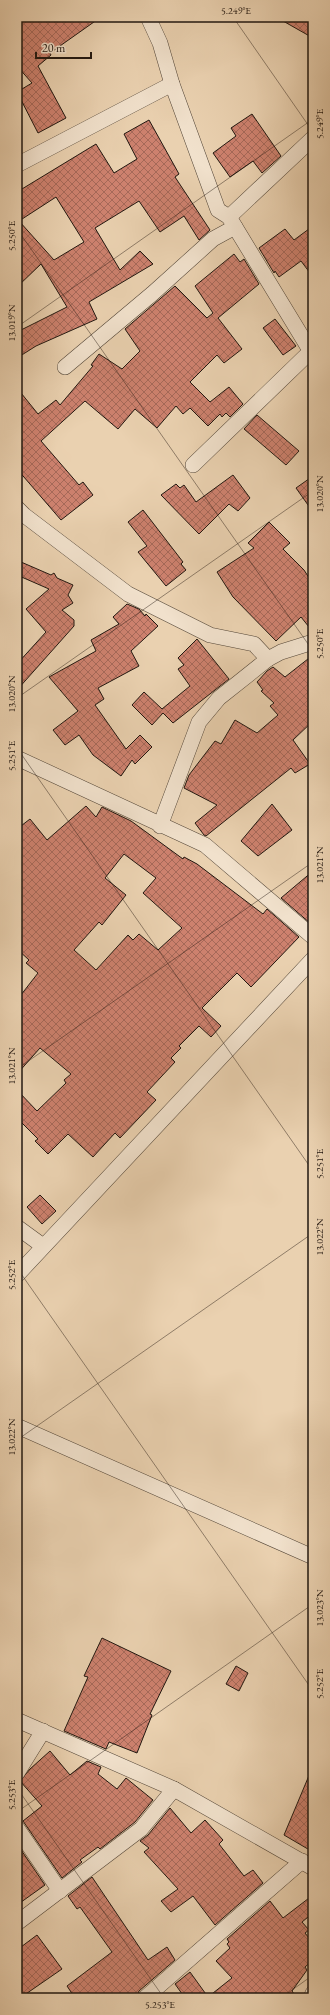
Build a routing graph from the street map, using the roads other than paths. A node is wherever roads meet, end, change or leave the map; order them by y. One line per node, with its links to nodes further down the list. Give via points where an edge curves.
1 (148, 17): 2 (street, via 160,43)
2 (172, 84): 4 (street); 5 (street, via 218,210)
3 (313, 138): 5 (street)
4 (17, 165)
5 (232, 222): 6 (street); 7 (street)
6 (312, 351): 8 (street)
7 (65, 367)
8 (193, 465)
9 (17, 508): 11 (street, via 128,594 210,635 254,644)
10 (313, 642): 11 (street)
11 (268, 659): 13 (street, via 219,698 199,722)
12 (17, 758): 13 (street)
13 (160, 826): 14 (street, via 205,845)
14 (313, 937)
15 (313, 959): 17 (street)
16 (17, 1227): 17 (street)
17 (44, 1246): 18 (street)
18 (17, 1275)
19 (17, 1426): 20 (street)
20 (313, 1557)
21 (17, 1720): 22 (street)
22 (43, 1731): 23 (street); 24 (street)
23 (17, 1773)
24 (174, 1789): 26 (street); 27 (street, via 141,1829)
25 (17, 1828): 27 (street)
26 (308, 1864): 30 (street)
27 (60, 1891): 28 (street)
28 (17, 1922)
29 (313, 1993): 31 (street)
30 (145, 1998)
31 (311, 1998)

